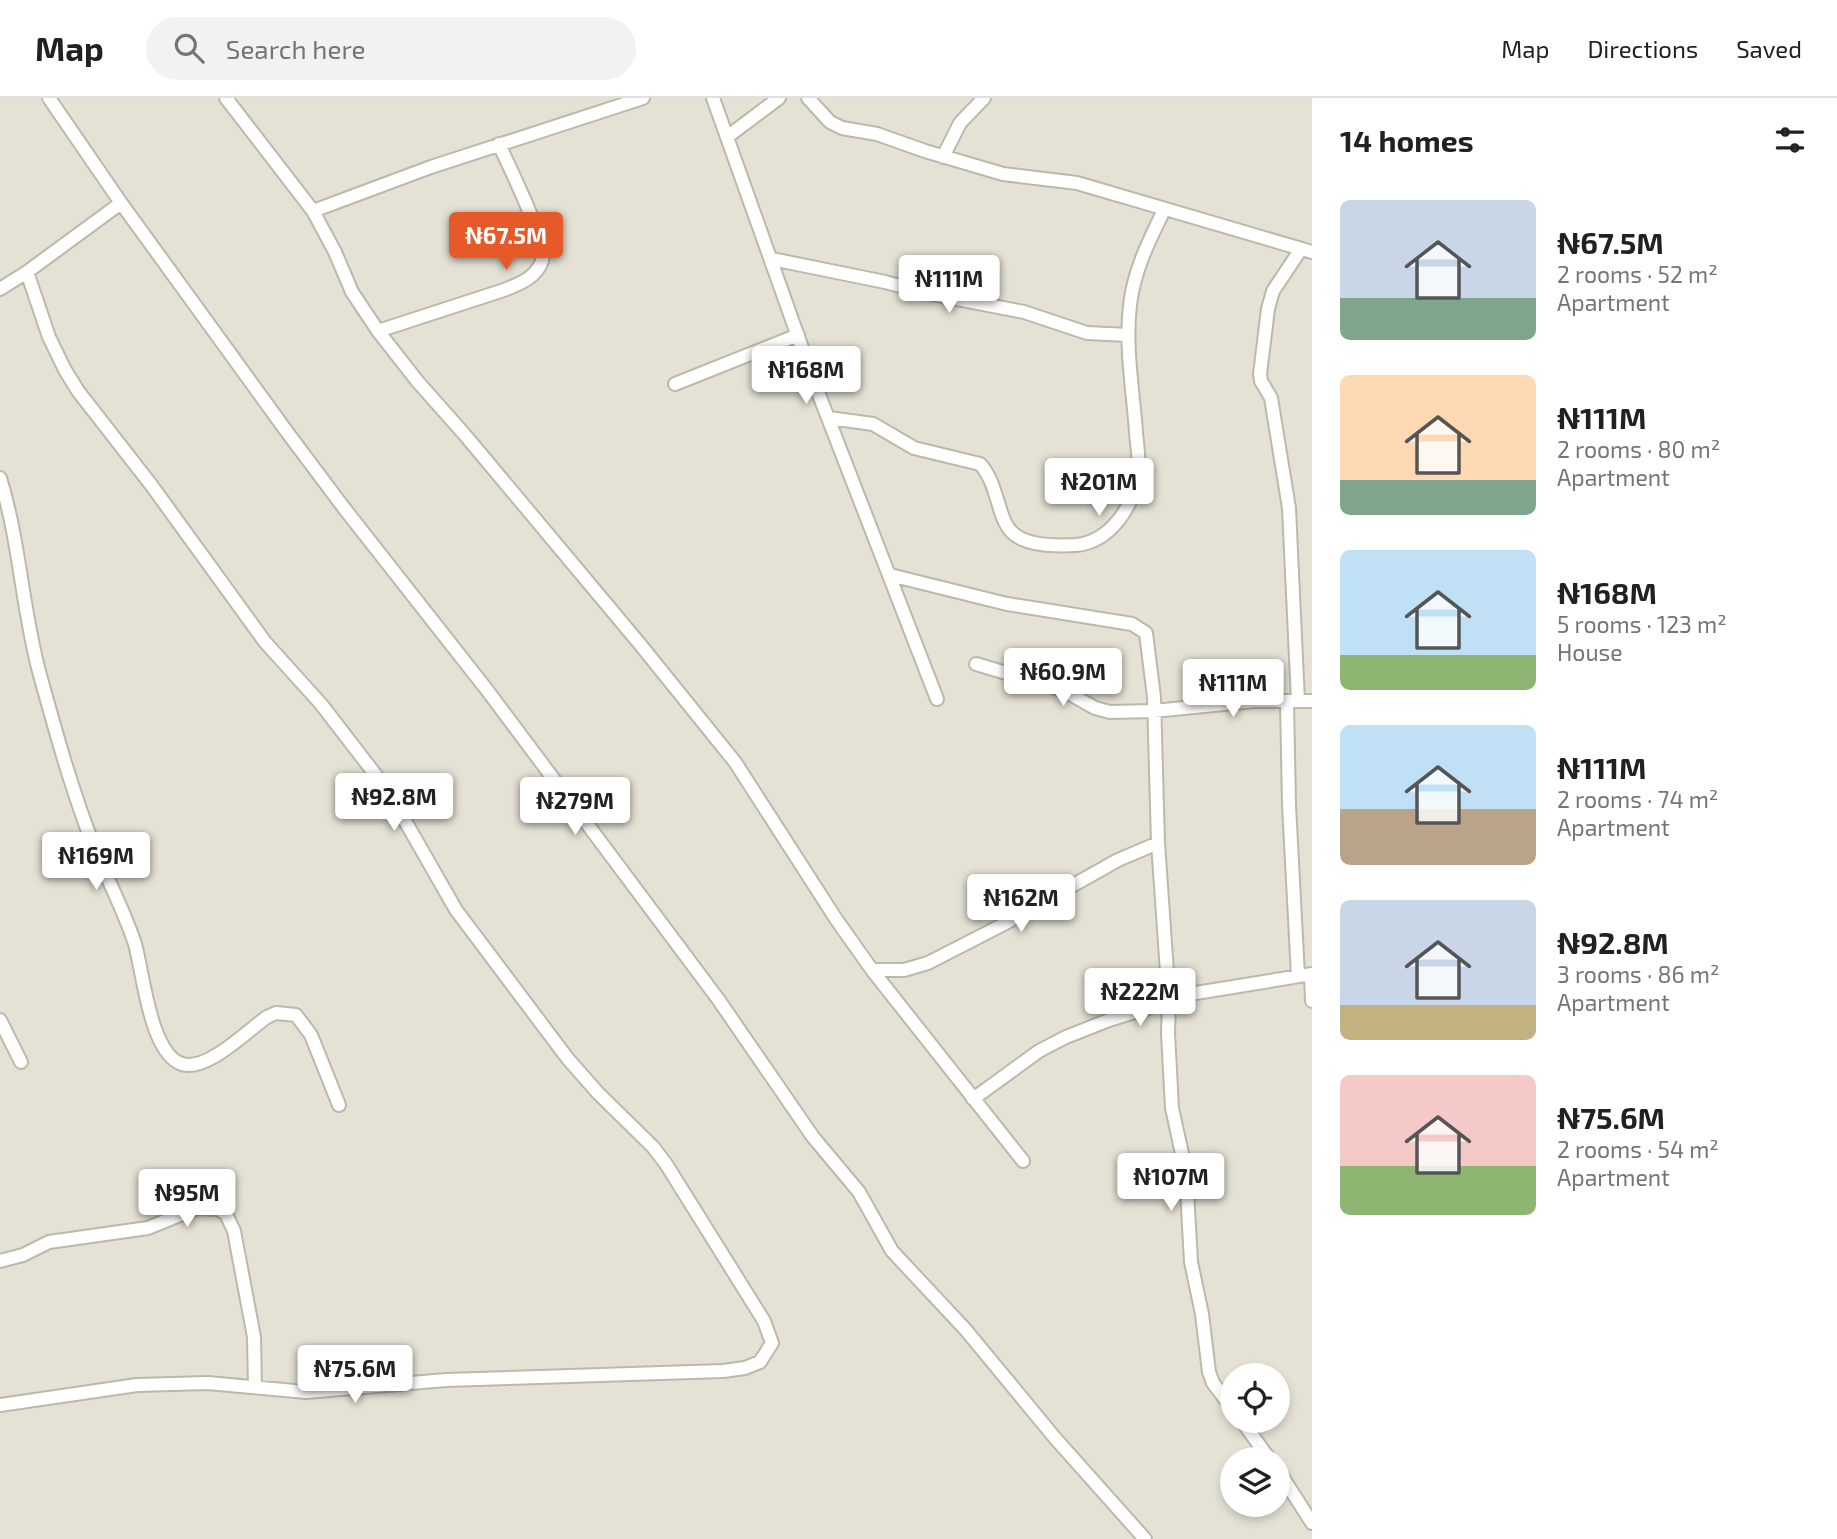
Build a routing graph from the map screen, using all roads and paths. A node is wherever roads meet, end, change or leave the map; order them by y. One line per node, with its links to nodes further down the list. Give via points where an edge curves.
1 (49, 98): 11 (street)
2 (226, 98): 13 (street)
3 (643, 98): 9 (street)
4 (713, 98): 8 (street)
5 (779, 98): 8 (street)
6 (808, 98): 10 (street, via 836,126 877,134)
7 (984, 98): 10 (street, via 960,123)
8 (727, 137): 15 (street)
9 (499, 144): 13 (street); 18 (street, via 540,239 542,259 537,270 520,284)
10 (943, 157): 12 (street, via 1003,174 1077,183)
11 (121, 203): 16 (street); 46 (street, via 328,486 718,999 813,1137 859,1192 892,1251)
12 (1164, 210): 14 (street); 20 (street, via 1134,276)
13 (313, 211): 18 (street, via 352,292)
14 (1307, 251): 27 (street, via 1273,291 1260,374 1271,398 1286,484 1291,536)
15 (772, 259): 19 (street); 20 (street, via 1024,312 1087,333)
16 (27, 272): 17 (street); 41 (street, via 49,337 78,391 265,642 321,704 388,791 456,910 568,1059 666,1164 764,1321 772,1343 760,1362 734,1370 446,1380 325,1392)
17 (0, 289)
18 (378, 331): 31 (street, via 735,762)
19 (798, 335): 21 (street); 22 (street)
20 (1128, 335): 22 (street, via 1138,476 1121,517 1091,542 1059,545 1021,539 1006,526 996,493 980,464 914,448 873,424)
21 (676, 384)
22 (829, 418): 24 (street)
23 (0, 478): 38 (street, via 40,675 76,797 136,947 156,1032 173,1059 189,1065 211,1058 267,1017 296,1014 312,1035)
24 (890, 575): 26 (street); 29 (street, via 1007,604 1138,627 1148,638)
25 (976, 664): 29 (street, via 1063,690 1100,710)
26 (937, 699)
27 (1292, 701): 28 (street); 29 (street); 32 (street, via 1289,805)
28 (1312, 701)
29 (1154, 711): 30 (street)
30 (1158, 843): 31 (street, via 1118,859 928,963 904,970); 33 (street)
31 (872, 970): 37 (street)
32 (1307, 975): 33 (street); 34 (street)
33 (1169, 1001): 37 (street, via 1066,1037); 42 (street, via 1172,1108 1186,1172 1191,1262 1210,1377)
34 (1312, 1001)
35 (0, 1020): 36 (street)
36 (21, 1062)
37 (973, 1099): 39 (street)
38 (339, 1105)
39 (1023, 1161)
40 (0, 1261): 41 (street, via 49,1242 148,1228 197,1208 218,1209 234,1231 254,1337)
41 (255, 1387): 43 (street, via 137,1385)
42 (1220, 1391)
43 (0, 1405)
44 (1290, 1488): 45 (street)
45 (1311, 1519)
46 (1145, 1539)

